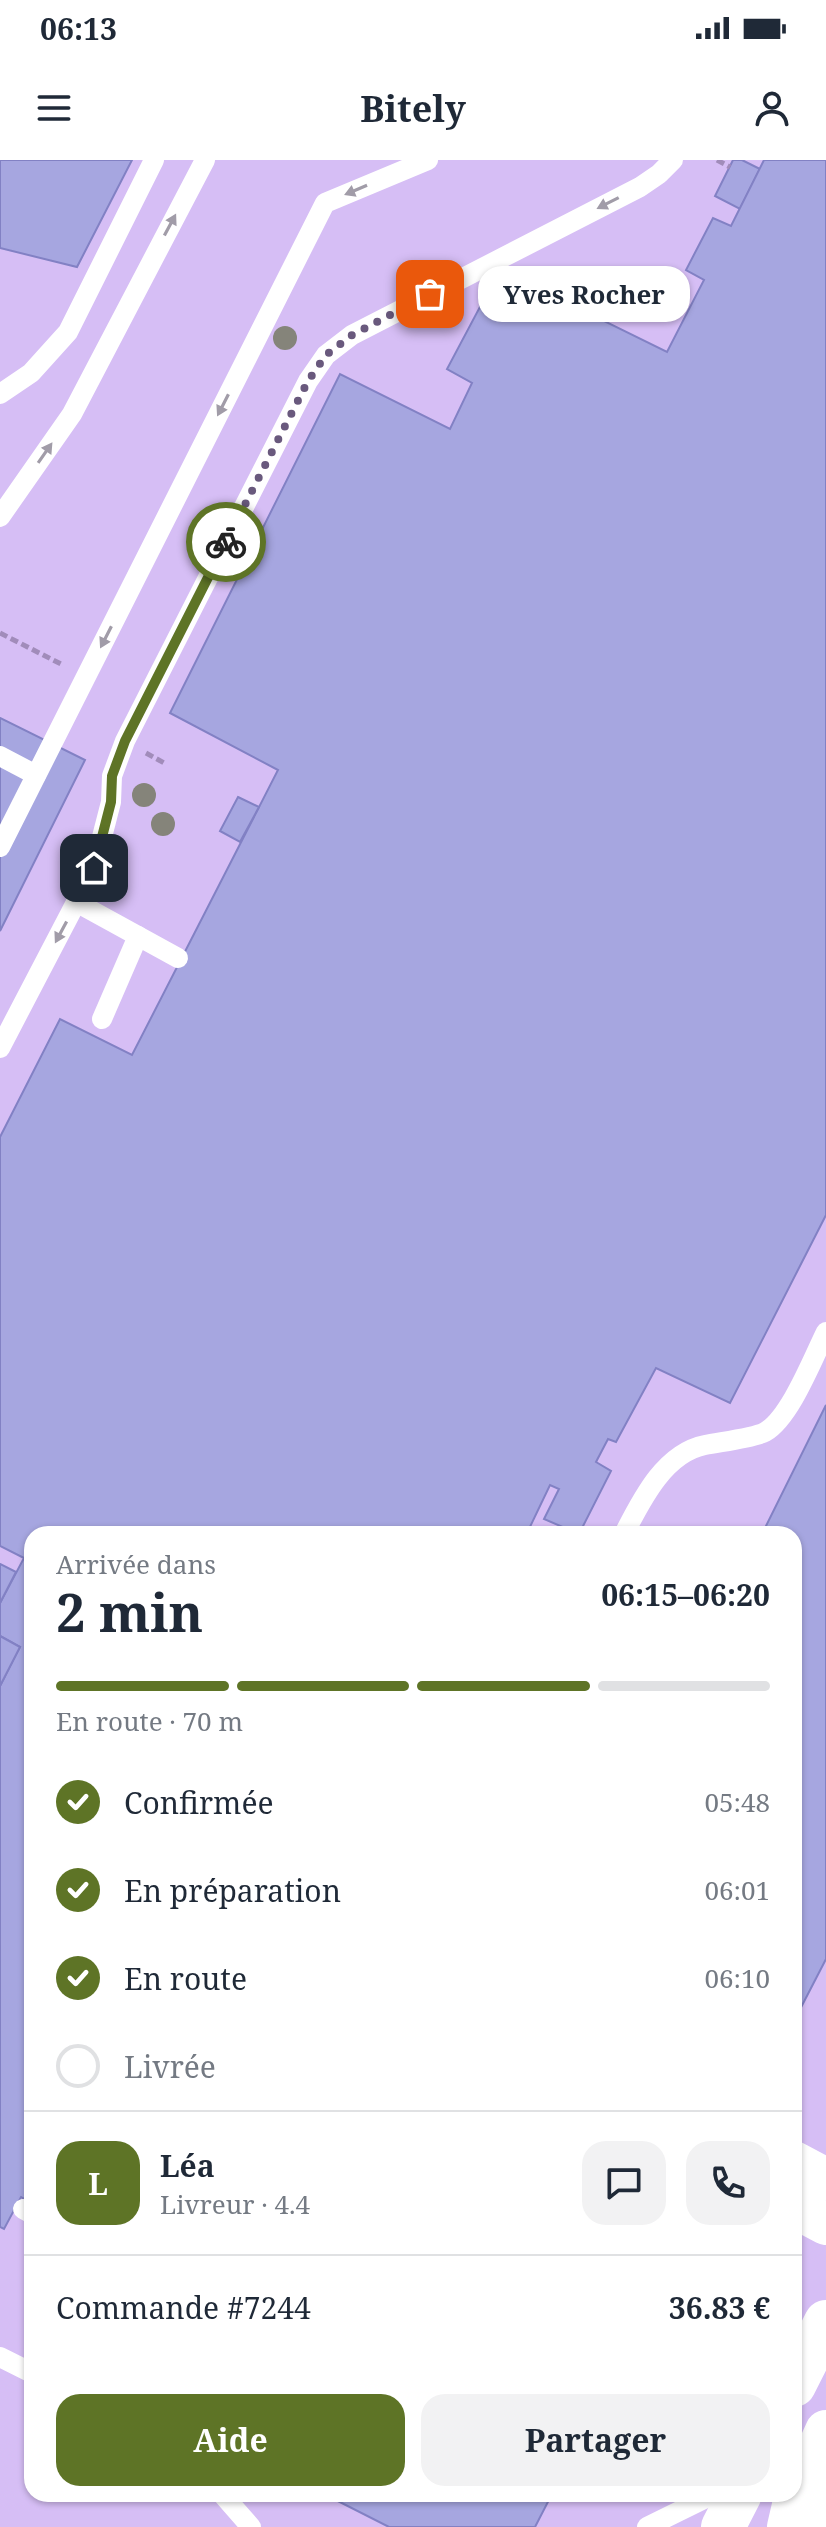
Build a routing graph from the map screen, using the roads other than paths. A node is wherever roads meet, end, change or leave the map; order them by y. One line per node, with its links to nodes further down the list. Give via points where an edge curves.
1 (154, 160): 5 (lane, via 68,332 31,373)
2 (205, 160): 6 (lane, one-way to 2, via 72,414)
3 (428, 160): 8 (lane, one-way to 8, via 325,203)
4 (673, 160): 10 (lane, one-way to 10, via 640,187 352,335 326,355 125,741 112,776 111,802 94,868)
5 (0, 394)
6 (0, 517)
7 (0, 756): 8 (lane)
8 (36, 775): 9 (lane)
9 (0, 847)
10 (76, 902): 11 (lane); 14 (lane, one-way to 14)
11 (138, 936): 12 (lane); 13 (lane)
12 (178, 958)
13 (102, 1019)
14 (0, 1048)
15 (826, 1332): 16 (lane, via 785,1414 765,1432 697,1446 675,1460 646,1491)
16 (628, 1526)
17 (802, 2166): 18 (street)
18 (826, 2179)
19 (802, 2211): 20 (street)
20 (826, 2224)
21 (826, 2322): 24 (main road)
22 (0, 2357): 23 (lane)
23 (24, 2369)
24 (802, 2369)
25 (826, 2431): 26 (street)
26 (802, 2484)
27 (826, 2499): 36 (main road)
28 (229, 2502): 32 (lane)
29 (698, 2502): 33 (lane)
30 (736, 2502): 34 (main road)
31 (794, 2502): 35 (street)
32 (251, 2527)
33 (647, 2527)
34 (723, 2527)
35 (788, 2527)
36 (812, 2527)

